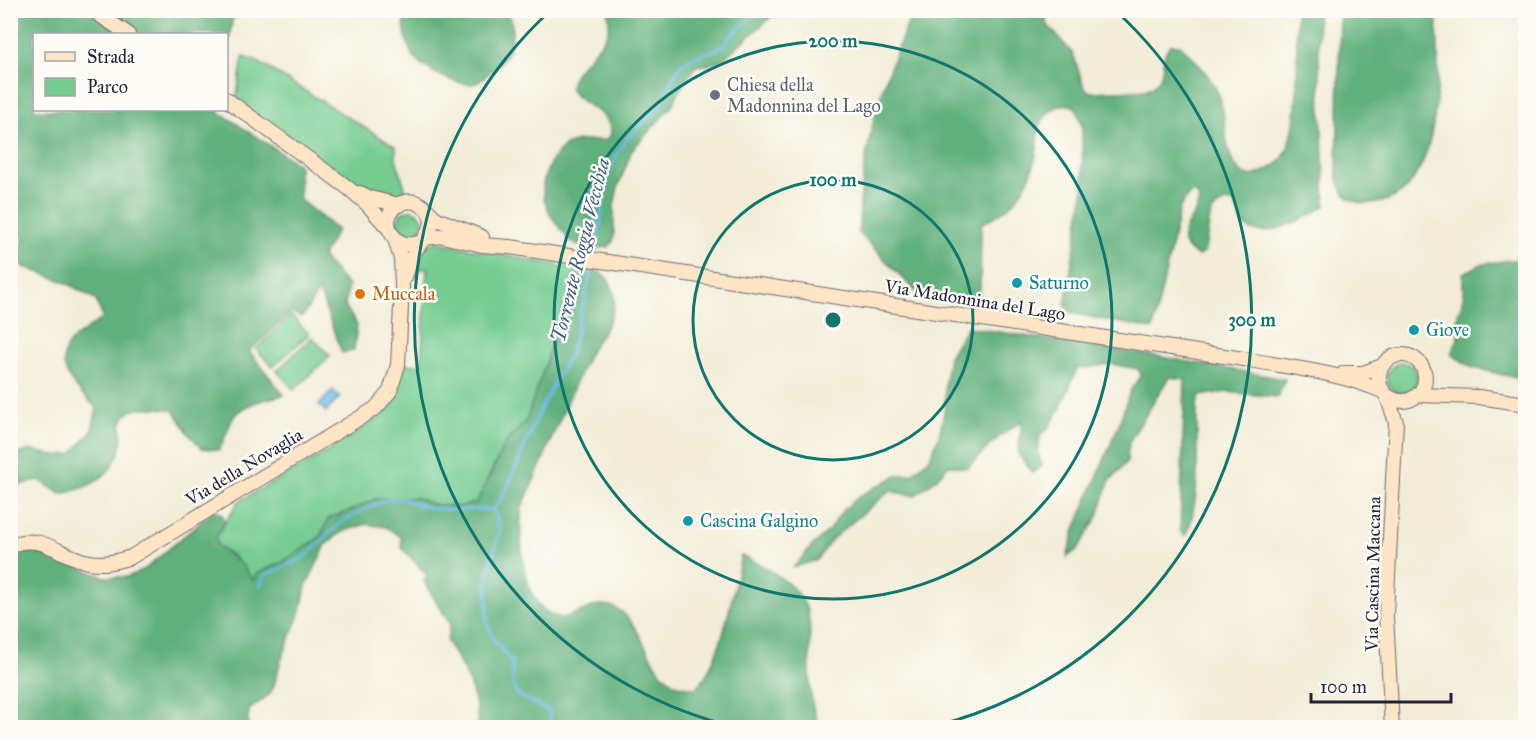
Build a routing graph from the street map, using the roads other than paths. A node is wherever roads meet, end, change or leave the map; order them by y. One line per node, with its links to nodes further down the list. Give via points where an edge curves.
1 (92, 10): 2 (main road)
2 (126, 33)
3 (228, 100): 4 (main road)
4 (347, 188): 5 (main road); 7 (main road, via 367,204)
5 (399, 205): 6 (main road, via 415,202); 7 (main road, via 391,212)
6 (429, 212): 8 (main road, via 432,223); 9 (main road, via 449,224)
7 (392, 234): 8 (main road, via 410,245); 10 (main road, Via della Novaglia, via 401,259)
8 (423, 240): 9 (main road, via 442,236); 10 (main road, Via della Novaglia)
9 (510, 247): 13 (main road, Via Madonnina del Lago)
10 (402, 287): 19 (main road, Via della Novaglia, via 397,374 376,408 131,557 111,563 89,562 33,540 21,540)
11 (1382, 366): 12 (main road, via 1402,355 1416,360); 13 (main road, Via Madonnina del Lago, via 1363,373); 14 (main road, via 1378,383)
12 (1424, 372): 15 (main road, via 1423,388); 16 (main road, via 1439,386)
13 (1326, 374): 14 (main road, Via Madonnina del Lago)
14 (1385, 394): 15 (main road, via 1404,402); 18 (main road, Via Cascina Maccana)
15 (1415, 397): 16 (main road); 18 (main road)
16 (1479, 397): 17 (main road)
17 (1526, 404)
18 (1396, 422): 20 (main road, Via Cascina Maccana, via 1386,615)
19 (10, 546)
20 (1392, 728)

